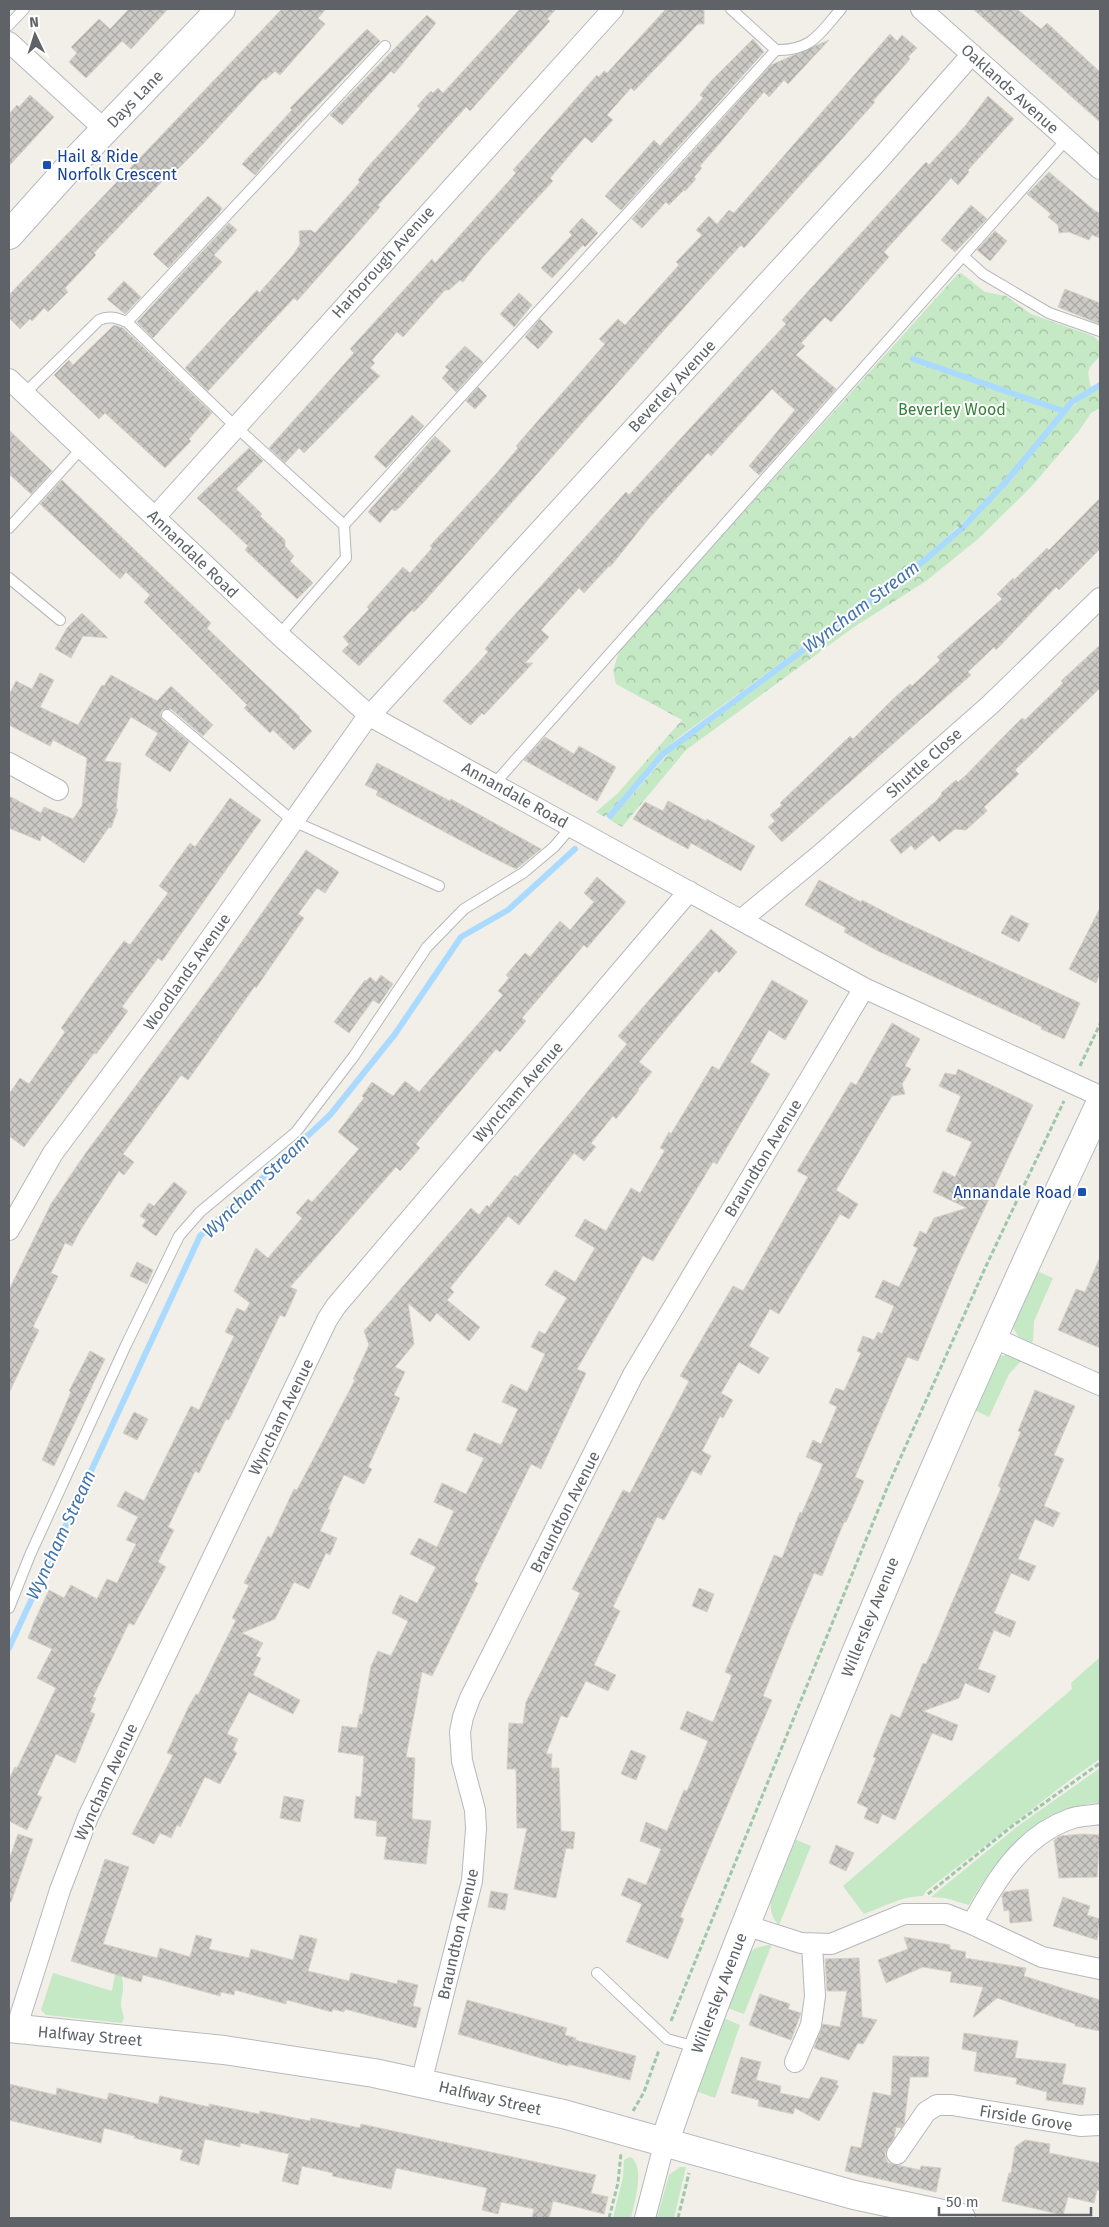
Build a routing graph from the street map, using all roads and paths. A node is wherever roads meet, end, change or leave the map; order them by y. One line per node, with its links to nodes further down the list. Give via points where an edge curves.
1 (24, 9): 7 (lane)
2 (221, 9): 12 (street, Days Lane)
3 (613, 9): 21 (street, Harborough Avenue)
4 (731, 9): 10 (lane)
5 (841, 9): 10 (lane, via 811,42 791,50)
6 (920, 9): 11 (street, Oaklands Avenue)
7 (9, 26)
8 (9, 42): 12 (street)
9 (385, 46): 17 (lane)
10 (776, 50): 25 (lane)
11 (972, 54): 13 (street, Oaklands Avenue); 33 (street, Beverley Avenue)
12 (105, 130): 15 (street, Days Lane)
13 (1066, 140): 14 (street, Oaklands Avenue); 16 (lane)
14 (1100, 169)
15 (9, 236)
16 (964, 256): 18 (lane, via 982,274 1048,313); 35 (lane)
17 (128, 322): 20 (lane, via 112,317 99,320); 21 (lane)
18 (1100, 331)
19 (9, 379): 20 (street, Annandale Road)
20 (24, 394): 22 (street, Annandale Road)
21 (234, 426): 23 (street, Harborough Avenue); 25 (lane)
22 (82, 448): 23 (street, Annandale Road); 26 (lane)
23 (155, 517): 31 (street, Annandale Road)
24 (958, 524): 27 (path)
25 (344, 525): 31 (lane, via 346,558)
26 (9, 528)
27 (964, 530)
28 (9, 578): 30 (lane)
29 (1100, 598): 41 (street, Shuttle Close, via 990,704 821,854)
30 (60, 620)
31 (279, 636): 33 (street, Annandale Road)
32 (168, 715): 37 (lane)
33 (370, 716): 35 (street, Annandale Road); 37 (street, Woodlands Avenue)
34 (9, 763): 36 (street)
35 (495, 783): 38 (street, Annandale Road)
36 (58, 790)
37 (293, 821): 39 (lane); 47 (street, Woodlands Avenue, via 151,1022 53,1153)
38 (575, 828): 40 (street, Annandale Road); 50 (lane, via 523,873 464,908 427,947 354,1056 296,1132 200,1212 179,1236 110,1380)
39 (439, 886)
40 (689, 891): 41 (street, Annandale Road); 59 (street, Wyncham Avenue, via 327,1320 88,1817)
41 (741, 920): 42 (street, Annandale Road)
42 (864, 988): 44 (street, Annandale Road); 63 (street, Braundton Avenue, via 633,1375 462,1717 462,1761 475,1810 475,1858 468,1901)
43 (1100, 1024): 44 (path)
44 (1072, 1083): 45 (street, Annandale Road); 60 (path, via 886,1488)
45 (1100, 1096)
46 (1100, 1104): 48 (street, Willersley Avenue)
47 (9, 1230)
48 (992, 1337): 49 (street); 55 (street, Willersley Avenue, via 887,1575)
49 (1100, 1385)
50 (9, 1608)
51 (1100, 1763): 53 (path, via 928,1893)
52 (1100, 1814): 54 (street, via 1071,1818 1045,1830 993,1883)
53 (919, 1913): 54 (street, via 946,1914); 56 (street, via 904,1914 831,1944)
54 (972, 1924): 57 (street, via 1042,1957)
55 (745, 1925): 56 (street); 61 (street, Willersley Avenue)
56 (812, 1945): 62 (street, via 815,1996 811,2024)
57 (1100, 1970)
58 (597, 1972): 60 (lane)
59 (12, 2029): 63 (street, Halfway Street, via 316,2062)
60 (664, 2036): 61 (lane); 65 (path, via 644,2092 634,2106)
61 (697, 2047): 66 (street, Willersley Avenue)
62 (795, 2062)
63 (421, 2083): 65 (street, Halfway Street)
64 (1100, 2125): 68 (street, Firside Grove, via 1080,2126 937,2105 926,2112)
65 (628, 2131): 66 (street, Halfway Street); 69 (path)
66 (664, 2141): 67 (street, Halfway Street); 70 (street)
67 (694, 2150): 71 (path); 72 (street, Halfway Street, via 854,2195)
68 (897, 2154)
69 (609, 2218)
70 (645, 2218)
71 (678, 2218)
72 (962, 2218)

